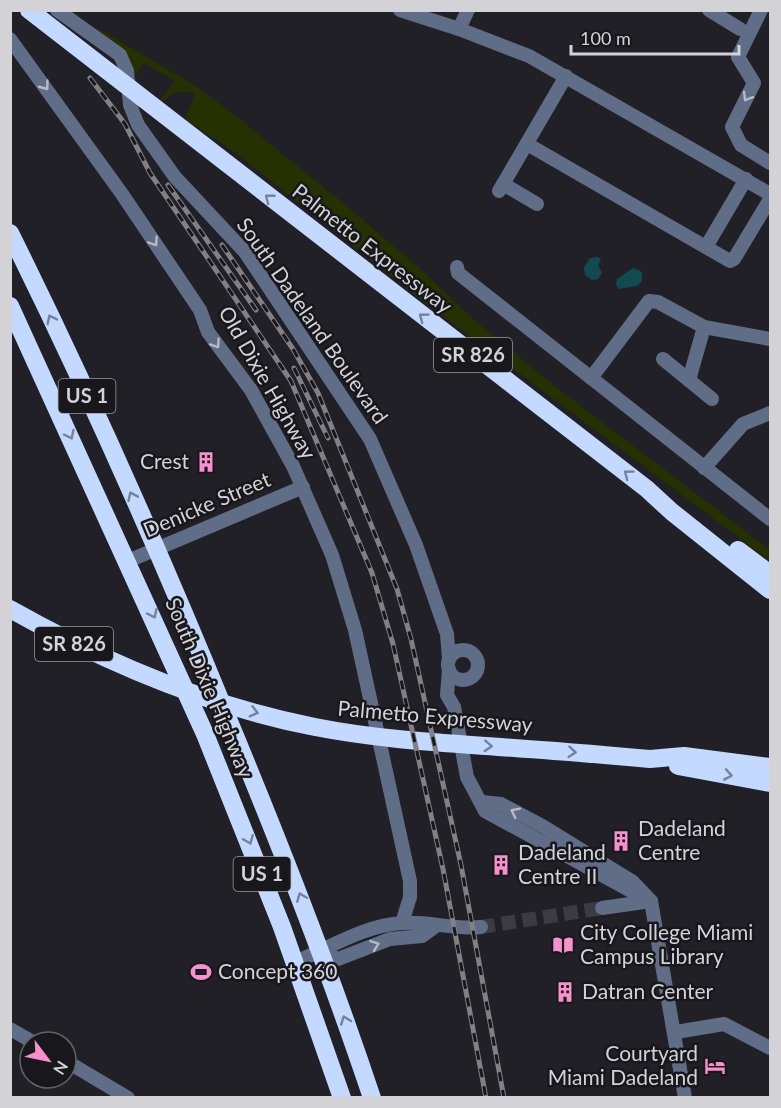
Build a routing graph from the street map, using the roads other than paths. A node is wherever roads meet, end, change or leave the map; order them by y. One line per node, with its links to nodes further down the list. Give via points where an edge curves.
1 (29, 10): 32 (highway, Palmetto Expressway / SR 826, one-way to 1)
2 (57, 10): 39 (street, South Dadeland Boulevard, via 120,55 138,125 175,177 245,252 370,439 416,545)
3 (400, 10): 7 (street)
4 (468, 10): 7 (street)
5 (761, 10): 12 (street, one-way to 12, via 738,52 740,64 754,83 732,128 741,145)
6 (710, 11): 8 (street)
7 (459, 29): 10 (street, via 512,48)
8 (740, 29)
9 (10, 39): 31 (street, Old Dixie Highway, one-way to 31, via 200,310 208,332 251,390)
10 (566, 76): 11 (street); 13 (street)
11 (527, 144): 16 (street, via 501,188); 18 (street)
12 (771, 163)
13 (746, 179): 14 (street); 18 (street)
14 (771, 194)
15 (771, 199): 18 (street, via 732,261)
16 (537, 204)
17 (10, 233): 23 (highway, South Dixie Highway / US 1, one-way to 17)
18 (706, 248)
19 (457, 267): 26 (street, via 458,273)
20 (10, 306): 24 (highway, South Dixie Highway / US 1)
21 (704, 327): 22 (street); 26 (street, via 649,301); 27 (street)
22 (771, 339)
23 (62, 342): 24 (highway); 34 (highway, South Dixie Highway / US 1, one-way to 23)
24 (33, 354): 35 (highway, South Dixie Highway / US 1, one-way to 35)
25 (663, 359): 27 (street)
26 (591, 378): 30 (street)
27 (689, 380): 28 (street)
28 (712, 399)
29 (771, 413): 30 (street, via 743,424)
30 (704, 468): 33 (street)
31 (303, 487): 34 (street, Denicke Street); 51 (street, Old Dixie Highway, via 332,555 355,630 410,881)
32 (647, 489): 36 (highway, via 677,505); 37 (highway, Palmetto Expressway / SR 826)
33 (771, 519)
34 (157, 549): 35 (street, Denicke Street); 47 (highway, South Dixie Highway / US 1)
35 (128, 561): 44 (highway, South Dixie Highway / US 1, one-way to 44)
36 (771, 574)
37 (771, 590)
38 (10, 609): 45 (highway, Palmetto Expressway / SR 826, one-way to 45, via 139,674 192,694 314,727 442,744)
39 (447, 634): 40 (street, South Dadeland Boulevard); 41 (street, South Dadeland Boulevard)
40 (466, 651): 41 (street, via 456,652); 42 (street, South Dadeland Boulevard, via 475,656 478,666 475,675)
41 (449, 664): 42 (street, via 454,677); 43 (street, South Dadeland Boulevard, via 447,695)
42 (467, 680): 43 (street, South Dadeland Boulevard)
43 (454, 707): 49 (street, South Dadeland Boulevard, via 467,777 482,802 501,804 541,833 633,882)
44 (205, 734): 47 (highway, via 225,744); 55 (highway, South Dixie Highway / US 1, one-way to 55)
45 (650, 759): 46 (highway, Palmetto Expressway / SR 826, via 684,756); 48 (highway, one-way to 48)
46 (771, 767)
47 (249, 768): 54 (highway, South Dixie Highway / US 1, one-way to 47)
48 (771, 783)
49 (651, 901): 50 (street); 56 (street)
50 (602, 908)
51 (402, 923): 52 (street); 54 (street, via 332,944)
52 (437, 925): 53 (street); 54 (street, one-way to 52, via 338,959 390,939 422,936)
53 (481, 927)
54 (321, 952): 55 (street); 61 (highway, US 1, one-way to 54)
55 (295, 962): 60 (highway, South Dixie Highway / US 1)
56 (675, 1032): 57 (street, via 724,1024); 62 (street)
57 (771, 1048)
58 (78, 1068): 59 (street)
59 (128, 1098)
60 (342, 1098)
61 (372, 1098)
62 (685, 1098)

